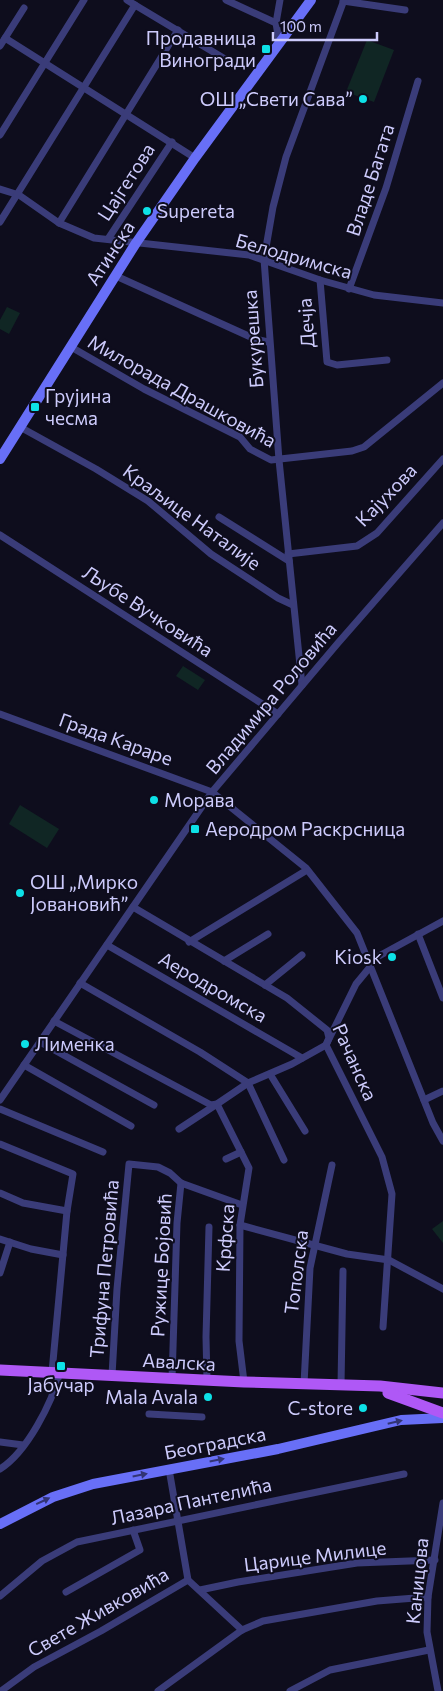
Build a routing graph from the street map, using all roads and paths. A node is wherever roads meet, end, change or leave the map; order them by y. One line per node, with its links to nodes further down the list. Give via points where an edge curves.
1 (84, 0): 16 (street)
2 (126, 0): 7 (street)
3 (226, 0): 10 (street)
4 (280, 0): 10 (street)
5 (311, 0): 13 (street, Атинска)
6 (344, 1): 9 (street, Букурешка); 29 (street, Букурешка, via 286,156)
7 (135, 5): 11 (street); 18 (street)
8 (24, 8): 12 (street)
9 (405, 10)
10 (276, 23): 13 (street)
11 (178, 30): 15 (street); 19 (street)
12 (5, 38): 14 (street); 16 (street)
13 (279, 42): 22 (street, Атинска)
14 (0, 46)
15 (225, 59)
16 (45, 62): 18 (street); 20 (street)
17 (418, 81): 32 (street, Владе Багата, via 386,188)
18 (85, 88): 19 (street); 24 (street)
19 (127, 114): 21 (street); 26 (street)
20 (0, 135)
21 (172, 142): 22 (street); 27 (street, Цајгетова)
22 (195, 158): 28 (street, Атинска)
23 (0, 189): 24 (street, Белодримска)
24 (19, 195): 25 (street); 26 (street, Белодримска)
25 (0, 222)
26 (58, 223): 27 (street, Белодримска, via 94,238)
27 (108, 239): 28 (street, Белодримска)
28 (136, 243): 29 (street, Белодримска); 30 (street, Атинска)
29 (264, 259): 31 (street, Белодримска); 34 (street, Букурешка)
30 (116, 276): 34 (street); 35 (street, Атинска)
31 (320, 280): 32 (street, Белодримска); 36 (street, Дечја, via 327,362 334,365)
32 (349, 289): 33 (street, Белодримска, via 397,299)
33 (443, 303)
34 (268, 342): 41 (street, Букурешка)
35 (70, 347): 38 (street, Атинска); 41 (street, Милорада Драшковића, via 227,429 257,453)
36 (387, 360)
37 (443, 383): 41 (street, via 364,447)
38 (20, 427): 39 (street, Атинска); 46 (street, Краљице Наталије, via 148,501 211,554)
39 (0, 459)
40 (443, 459): 45 (street, Кајухова, via 377,533 357,546)
41 (279, 460): 45 (street, Букурешка)
42 (219, 517): 45 (street, via 261,546)
43 (443, 523): 47 (street, Владимира Роловића)
44 (0, 535): 49 (street, Љубе Вучковића)
45 (288, 558): 46 (street, Букурешка)
46 (293, 605): 47 (street, Букурешка)
47 (302, 685): 49 (street, Владимира Роловића)
48 (0, 714): 50 (street, Града Караре)
49 (278, 714): 50 (street, Владимира Роловића)
50 (212, 792): 51 (street, Града Караре); 52 (street, Владимира Роловића)
51 (307, 870): 56 (street); 60 (street, Града Караре, via 357,933)
52 (132, 907): 56 (street, Рачанска); 57 (street, Владимира Роловића)
53 (443, 921): 55 (street)
54 (268, 934): 59 (street)
55 (418, 934): 60 (street); 63 (street)
56 (188, 942): 59 (street, Рачанска)
57 (107, 945): 61 (street, Владимира Роловића); 67 (street, Аеродромска)
58 (302, 955): 62 (street)
59 (224, 961): 62 (street, Рачанска)
60 (369, 964): 66 (street); 73 (street, Града Караре)
61 (80, 983): 64 (street, Владимира Роловића); 70 (street)
62 (265, 985): 66 (street, Рачанска, via 300,1006 327,1030 329,1038)
63 (443, 998)
64 (54, 1021): 65 (street, Владимира Роловића); 75 (street)
65 (40, 1042): 68 (street, Владимира Роловића); 74 (street)
66 (326, 1045): 67 (street); 97 (street, Рачанска, via 386,1168 392,1194)
67 (302, 1058): 69 (street)
68 (24, 1065): 72 (street, Владимира Роловића); 77 (street)
69 (270, 1074): 70 (street); 79 (street)
70 (248, 1083): 75 (street); 85 (street)
71 (443, 1091): 73 (street)
72 (0, 1100)
73 (424, 1100): 80 (street, Града Караре)
74 (154, 1105)
75 (214, 1105): 78 (street); 83 (street, Крфска)
76 (0, 1110): 82 (street)
77 (131, 1126)
78 (179, 1129)
79 (305, 1131)
80 (443, 1141)
81 (0, 1144): 90 (street, via 73,1174)
82 (103, 1152)
83 (241, 1152): 84 (street); 89 (street, Крфска, via 249,1168)
84 (226, 1159)
85 (284, 1160)
86 (332, 1165): 95 (street, Тополска)
87 (182, 1184): 89 (street); 104 (street, Трифуна Петровића, via 158,1167 129,1164 116,1289); 105 (street, Ружице Бојовић, via 177,1223)
88 (0, 1193): 90 (street, via 23,1203)
89 (242, 1205): 91 (street, Крфска)
90 (67, 1211): 96 (street)
91 (240, 1225): 95 (street); 107 (street, Крфска, via 238,1341)
92 (209, 1226): 106 (street)
93 (0, 1239): 94 (street)
94 (10, 1242): 96 (street); 99 (street)
95 (314, 1244): 97 (street, via 346,1254); 108 (street, Тополска, via 307,1304)
96 (63, 1256): 103 (street)
97 (389, 1260): 100 (street); 101 (street, Рачанска)
98 (343, 1271): 109 (street)
99 (0, 1273)
100 (443, 1289)
101 (383, 1327)
102 (0, 1370): 103 (main road, Авалска)
103 (56, 1372): 104 (main road, Авалска); 118 (street, via 48,1405)
104 (112, 1376): 105 (main road, Авалска)
105 (172, 1379): 106 (main road, Авалска)
106 (207, 1381): 107 (main road, Авалска)
107 (244, 1382): 108 (main road, Авалска)
108 (304, 1384): 109 (main road, Авалска)
109 (341, 1385): 110 (main road, Авалска)
110 (357, 1386): 111 (main road); 113 (main road, via 403,1396)
111 (443, 1393)
112 (443, 1403): 113 (main road)
113 (443, 1411)
114 (149, 1414): 115 (street)
115 (202, 1417)
116 (443, 1418): 120 (street, Београдска, one-way to 116, via 278,1449 401,1420)
117 (0, 1442): 118 (street)
118 (24, 1445): 119 (street)
119 (0, 1469)
120 (169, 1469): 123 (street); 124 (street, Београдска, one-way to 120, via 39,1502 71,1490)
121 (404, 1474): 123 (street, Лазара Пантелића)
122 (443, 1503): 126 (street, Каницова)
123 (178, 1520): 125 (street, Лазара Пантелића); 127 (street)
124 (0, 1524)
125 (133, 1530): 129 (street, via 140,1550); 130 (street, Лазара Пантелића, via 77,1542 42,1561)
126 (435, 1560): 128 (street, Царице Милице, via 357,1563); 131 (street, Каницова)
127 (188, 1580): 128 (street); 134 (street, Свете Живковића, via 34,1667)
128 (200, 1590): 132 (street)
129 (66, 1592)
130 (0, 1596)
131 (428, 1597): 132 (street, via 377,1601 264,1621); 133 (street, Каницова)
132 (242, 1630): 135 (street)
133 (429, 1650): 136 (street, via 330,1670); 137 (street, Каницова)
134 (1, 1691)
135 (158, 1691)
136 (290, 1691)
137 (438, 1691)

